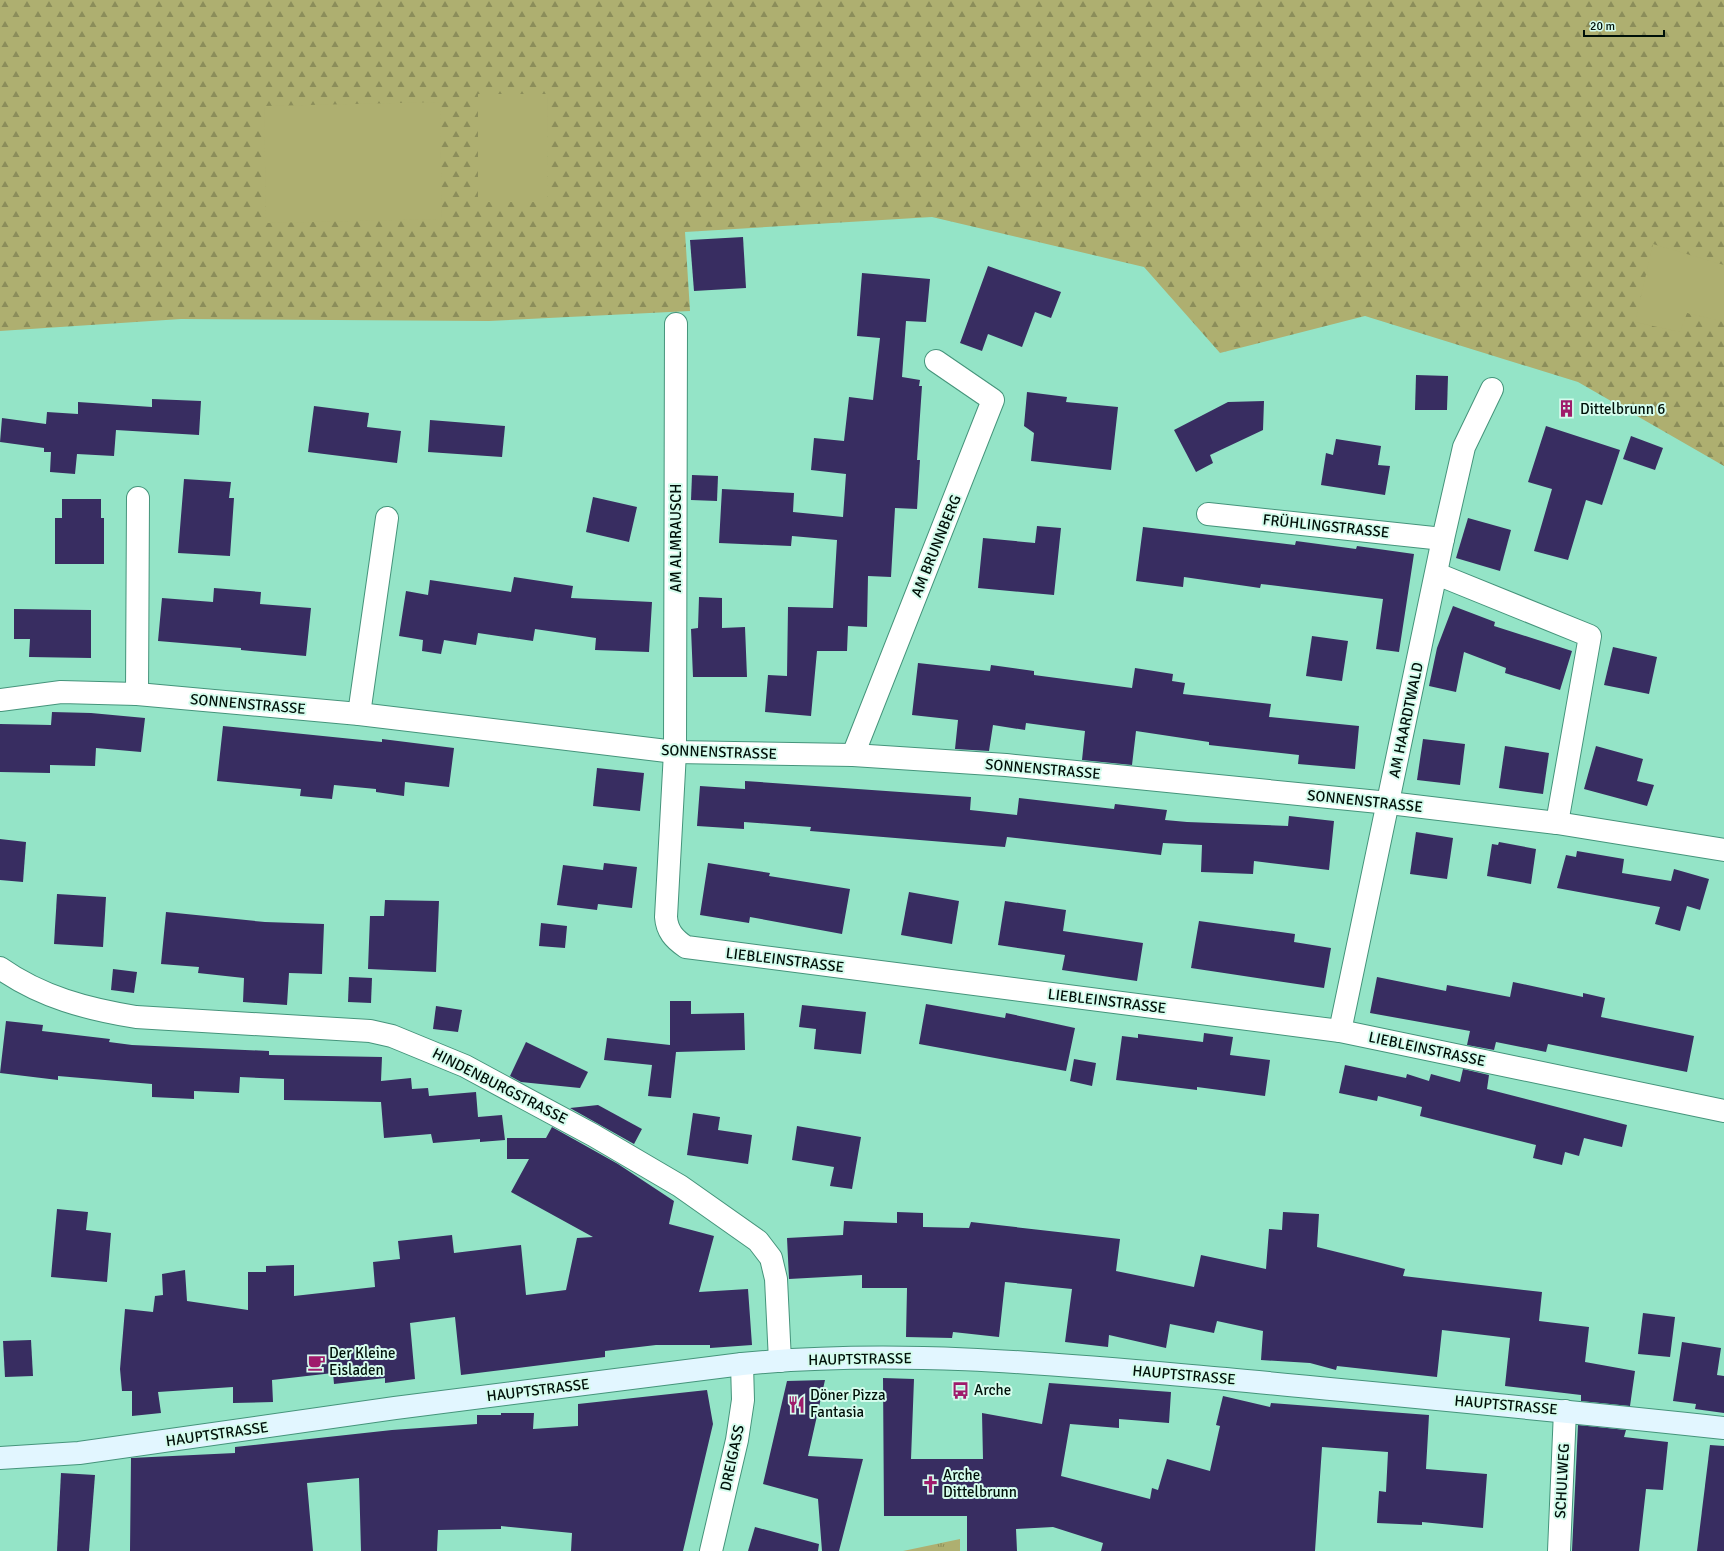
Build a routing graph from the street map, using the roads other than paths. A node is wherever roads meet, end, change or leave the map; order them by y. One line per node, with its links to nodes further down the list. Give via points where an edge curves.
1 (676, 324): 12 (street, AM ALMRAUSCH)
2 (936, 361): 13 (street, AM BRUNNBERG, via 993,400)
3 (1492, 389): 7 (street, AM HAARDTWALD, via 1464,446)
4 (138, 498): 9 (street)
5 (1208, 514): 7 (street, FRÜHLINGSTRASSE)
6 (387, 518): 11 (street)
7 (1443, 539): 8 (street, AM HAARDTWALD)
8 (1437, 574): 14 (street, AM HAARDTWALD); 15 (street, via 1590,636)
9 (137, 694): 10 (street, SONNENSTRASSE, via 61,692); 11 (street, SONNENSTRASSE)
10 (0, 700)
11 (359, 714): 12 (street, SONNENSTRASSE)
12 (676, 752): 13 (street, SONNENSTRASSE); 18 (street, LIEBLEINSTRASSE, via 666,917 671,934 686,947)
13 (853, 755): 14 (street, SONNENSTRASSE, via 1006,765)
14 (1389, 803): 15 (street, SONNENSTRASSE); 18 (street, AM HAARDTWALD)
15 (1557, 822): 16 (street, SONNENSTRASSE)
16 (1724, 850)
17 (0, 968): 20 (street, HINDENBURGSTRASSE, via 63,1001 100,1011 136,1017 370,1031 392,1036 465,1066 593,1135 680,1186 758,1241 771,1258 776,1279)
18 (1340, 1031): 19 (street, LIEBLEINSTRASSE)
19 (1724, 1111)
20 (780, 1361): 21 (street, HAUPTSTRASSE); 22 (street, HAUPTSTRASSE, via 878,1357 1062,1364)
21 (742, 1364): 24 (street, HAUPTSTRASSE, via 395,1408 78,1453); 25 (street, DREIGASS, via 743,1400 737,1440)
22 (1565, 1411): 23 (street, HAUPTSTRASSE); 26 (street, SCHULWEG)
23 (1724, 1428)
24 (0, 1458)
25 (711, 1551)
26 (1559, 1551)

